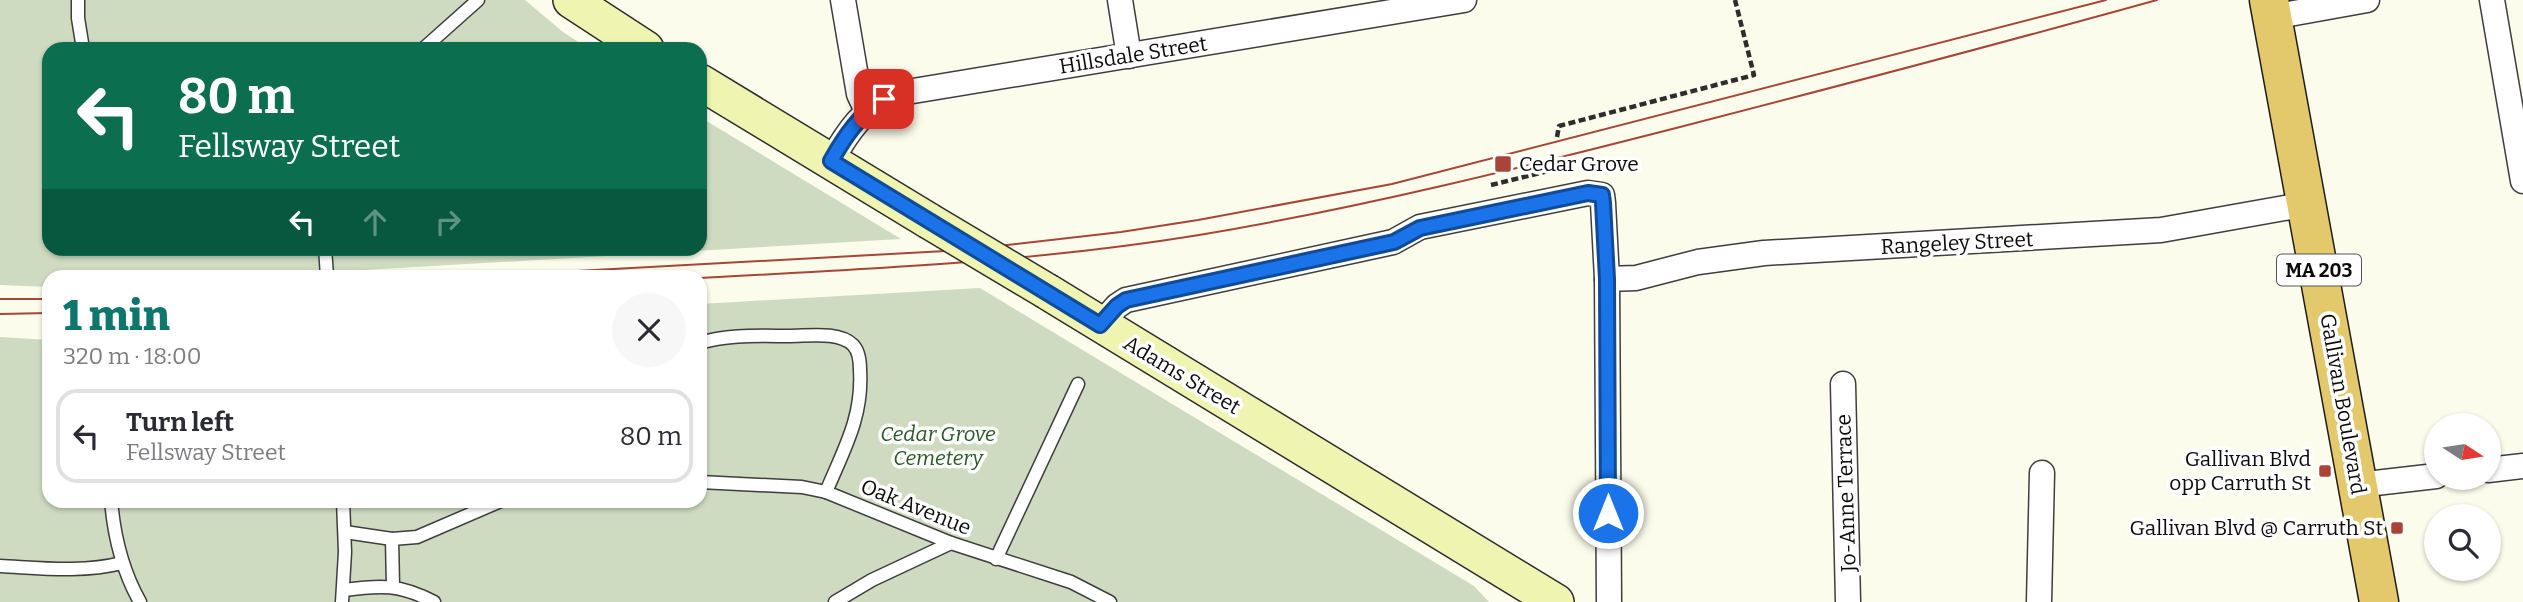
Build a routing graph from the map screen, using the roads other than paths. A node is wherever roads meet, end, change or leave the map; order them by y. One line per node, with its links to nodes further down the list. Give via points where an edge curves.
1 (78, 0): 10 (lane)
2 (478, 0): 11 (lane)
3 (571, 0): 12 (main road)
4 (843, 0): 15 (street, via 859,94)
5 (1120, 0): 13 (street)
6 (1464, 0): 13 (street, Hillsdale Street)
7 (2367, 0): 9 (street)
8 (2492, 0): 17 (street)
9 (2271, 8): 18 (highway, Gallivan Boulevard / MA 203)
10 (81, 42)
11 (431, 42)
12 (635, 42)
13 (1129, 55): 15 (street, Hillsdale Street, via 907,92 884,99)
14 (707, 86): 16 (main road, Adams Street)
15 (867, 111): 16 (street, Hillsdale Street)
16 (831, 161): 20 (main road, Adams Street, bridge)
17 (2523, 181)
18 (2307, 204): 19 (street, Rangeley Street, via 2161,230 1764,253 1698,262 1636,278); 29 (highway, Gallivan Boulevard / MA 203)
19 (1607, 279): 20 (street, via 1602,195 1588,193 1420,228 1394,242 1126,300); 47 (street)
20 (1100, 325): 46 (main road, Adams Street)
21 (707, 342): 30 (lane, via 828,337 853,345 860,361 858,412)
22 (1077, 384): 37 (lane)
23 (1843, 384): 48 (street, Jo-Anne Terrace)
24 (2523, 466): 25 (street)
25 (2501, 469)
26 (2042, 474): 49 (street)
27 (2424, 477): 29 (street)
28 (707, 482): 30 (lane, Oak Avenue)
29 (2358, 485): 50 (highway, Gallivan Boulevard / MA 203)
30 (826, 492): 36 (lane, Oak Avenue)
31 (112, 508): 38 (lane)
32 (344, 508): 34 (lane)
33 (485, 508): 35 (lane, via 427,534)
34 (345, 532): 35 (lane); 41 (lane)
35 (392, 539): 40 (lane)
36 (951, 543): 37 (lane, Oak Avenue); 44 (lane)
37 (996, 559): 45 (lane, Oak Avenue, via 1071,582)
38 (122, 563): 39 (lane, via 69,569); 42 (lane)
39 (0, 566)
40 (393, 586): 41 (lane); 43 (lane)
41 (343, 596)
42 (140, 602)
43 (434, 602)
44 (835, 602)
45 (1110, 602)
46 (1556, 602)
47 (1609, 602)
48 (1849, 602)
49 (2039, 602)
50 (2379, 602)

